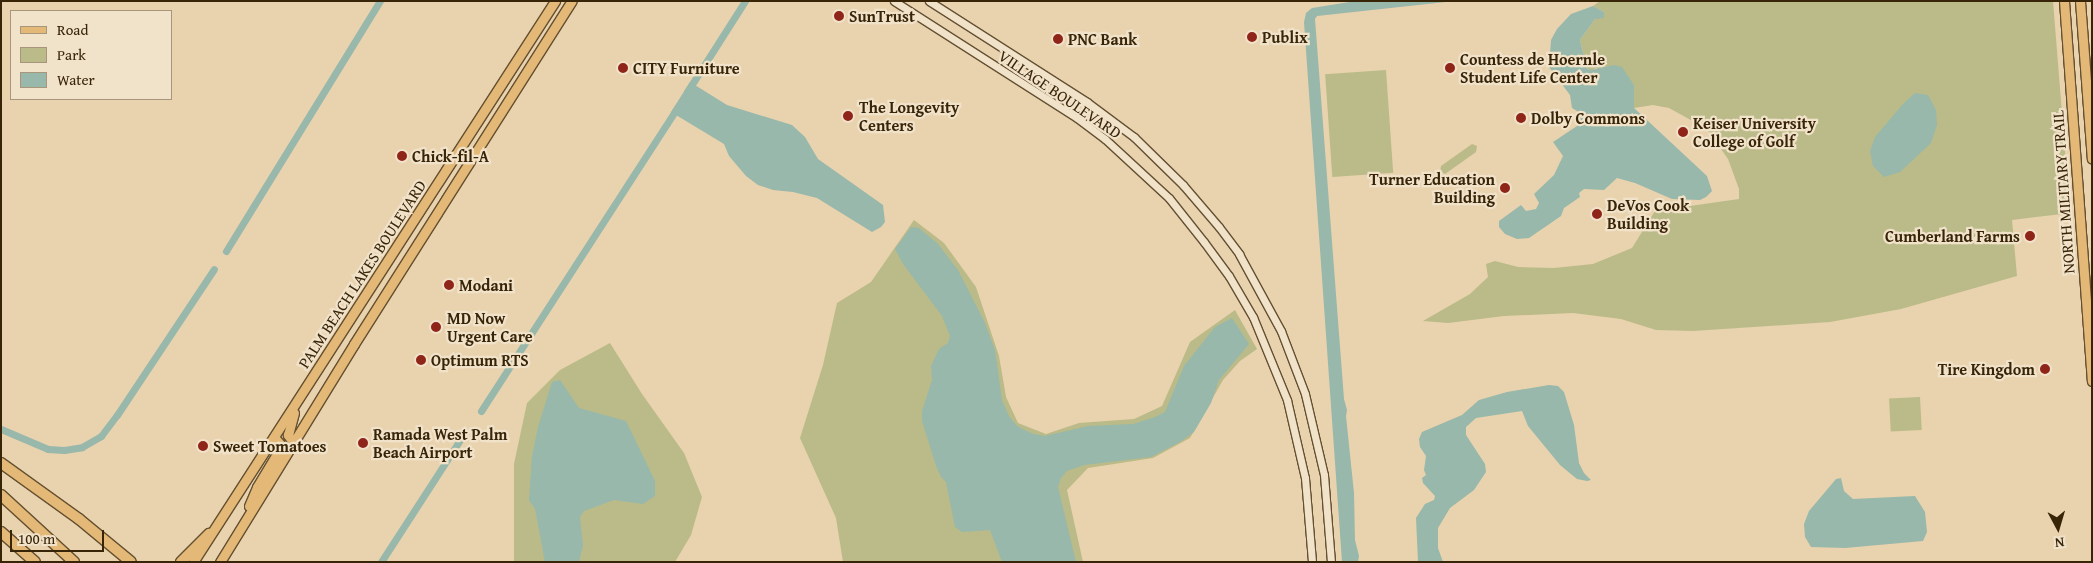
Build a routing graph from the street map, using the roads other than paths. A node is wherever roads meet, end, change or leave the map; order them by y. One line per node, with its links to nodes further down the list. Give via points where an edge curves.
1 (555, 1): 10 (main road, PALM BEACH LAKES BOULEVARD)
2 (572, 1): 12 (main road, PALM BEACH LAKES BOULEVARD)
3 (894, 1): 24 (street, VILLAGE BOULEVARD, via 1105,139 1169,198 1204,242 1253,317 1287,400 1305,478)
4 (929, 1): 25 (street, VILLAGE BOULEVARD, via 1087,102 1134,137 1219,227 1239,254 1281,330 1305,394 1324,475)
5 (2064, 1): 8 (main road, NORTH MILITARY TRAIL, via 2084,264)
6 (2080, 1): 7 (main road, NORTH MILITARY TRAIL)
7 (2092, 159)
8 (2089, 278): 9 (main road, NORTH MILITARY TRAIL)
9 (2092, 381)
10 (295, 405): 11 (main road, PALM BEACH LAKES BOULEVARD); 12 (main road, via 288,435)
11 (274, 437): 15 (main road, via 280,444 278,452 257,487); 17 (main road, PALM BEACH LAKES BOULEVARD)
12 (293, 442): 15 (main road, PALM BEACH LAKES BOULEVARD)
13 (1, 463): 20 (highway)
14 (1, 496): 19 (highway)
15 (248, 516): 23 (main road, PALM BEACH LAKES BOULEVARD)
16 (1, 532): 18 (highway)
17 (210, 534): 21 (highway); 22 (main road, PALM BEACH LAKES BOULEVARD)
18 (35, 562)
19 (74, 562)
20 (132, 562)
21 (181, 562)
22 (193, 562)
23 (220, 562)
24 (1312, 562)
25 (1331, 562)

